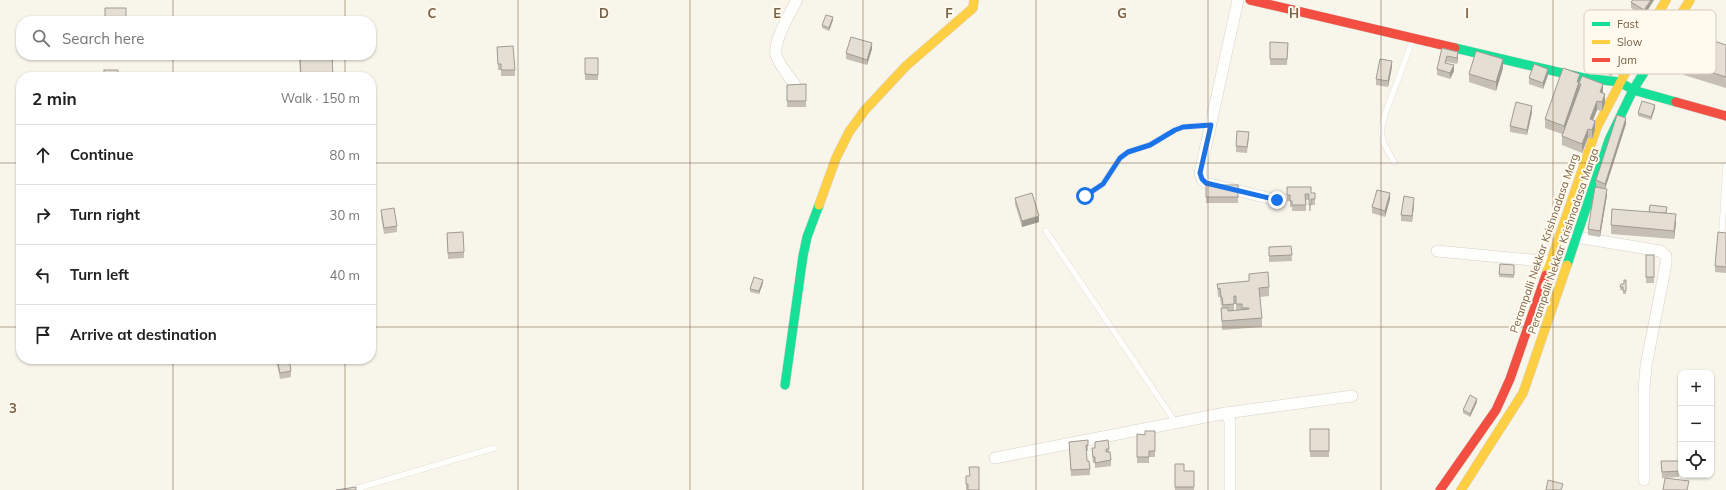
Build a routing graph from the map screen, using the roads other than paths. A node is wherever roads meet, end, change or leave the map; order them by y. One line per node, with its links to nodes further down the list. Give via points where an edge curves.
1 (797, 0): 13 (street, via 778,40 776,50 776,57)
2 (974, 0): 26 (main road, via 973,8 916,56 865,110 849,132 836,158 804,250)
3 (1238, 0): 16 (street)
4 (1250, 0): 9 (main road)
5 (1666, 0): 7 (main road, Perampalli Nekkar Krishnadasa Marg)
6 (1690, 0): 8 (main road, Perampalli Nekkar Krishnadasa Marga)
7 (1660, 10)
8 (1684, 10)
9 (1414, 38): 12 (main road, via 1584,78); 17 (lane, via 1381,130 1383,142)
10 (1624, 74): 12 (main road, Perampalli Nekkar Krishnadasa Marg)
11 (1643, 74): 14 (main road, Perampalli Nekkar Krishnadasa Marga)
12 (1620, 82): 14 (main road); 25 (main road, Perampalli Nekkar Krishnadasa Marg, via 1597,127)
13 (794, 85)
14 (1633, 90): 15 (main road); 23 (main road, Perampalli Nekkar Krishnadasa Marga, via 1610,140)
15 (1726, 116)
16 (1211, 125): 19 (lane, via 1183,127 1150,145 1128,152 1120,158 1103,184); 20 (street, via 1200,173 1202,179 1206,183)
17 (1394, 162)
18 (1726, 165): 22 (lane)
19 (1085, 196)
20 (1277, 200)
21 (1046, 231): 29 (lane)
22 (1722, 231)
23 (1576, 237): 32 (street, via 1660,250 1666,256 1646,366); 36 (main road, Perampalli Nekkar Krishnadasa Marga, via 1523,393)
24 (1437, 252): 25 (street)
25 (1551, 262): 35 (main road, Perampalli Nekkar Krishnadasa Marg, via 1496,410)
26 (785, 385)
27 (1352, 396): 28 (street)
28 (1226, 413): 29 (street); 34 (street, via 1230,421)
29 (1176, 423): 31 (street)
30 (494, 448): 33 (lane)
31 (995, 458)
32 (1644, 480)
33 (352, 490)
34 (1230, 490)
35 (1440, 490)
36 (1461, 490)

